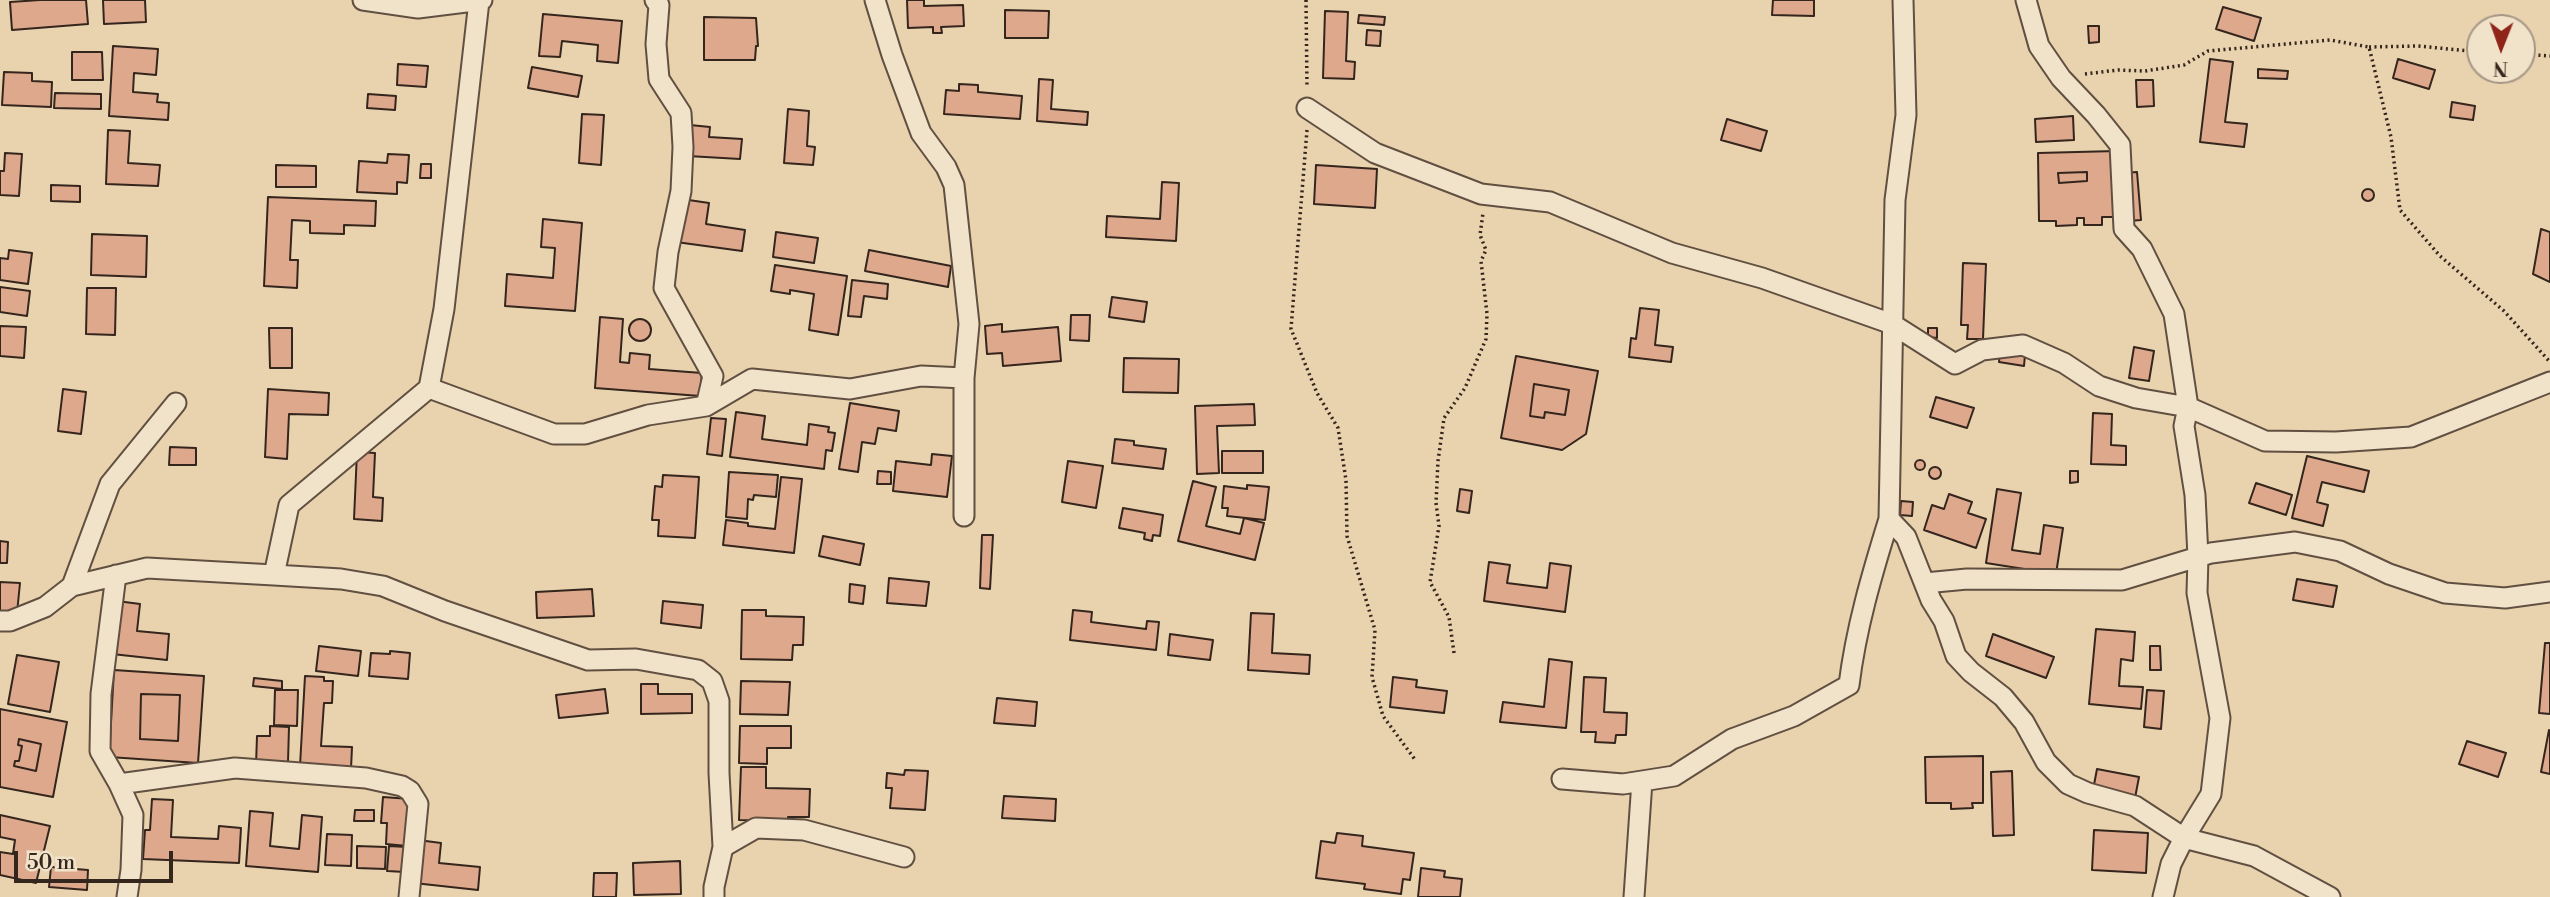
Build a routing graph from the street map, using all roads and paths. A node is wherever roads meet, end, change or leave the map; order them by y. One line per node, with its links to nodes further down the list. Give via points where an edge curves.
1 (363, 0): 2 (street, via 418,8)
2 (481, 0): 17 (street, via 444,309)
3 (655, 0): 19 (street, via 659,5 659,79 681,113 683,147 681,191 664,288 713,376)
4 (875, 0): 15 (street, via 921,133 954,185 969,324)
5 (1306, 0): 11 (path)
6 (1903, 0): 13 (street, via 1906,115 1895,200)
7 (2026, 0): 10 (street, via 2039,46)
8 (2369, 47): 9 (path); 10 (path, via 2330,40 2208,51 2184,65); 14 (path, via 2391,138 2400,210 2440,256 2504,311)
9 (2466, 51)
10 (2061, 78): 20 (street, via 2120,145 2124,229 2143,250 2174,314)
11 (1307, 108): 12 (street, via 1375,153); 31 (path, via 1291,329 1317,393 1338,428 1346,480 1347,536 1375,630 1372,677 1383,716)
12 (1481, 194): 13 (street, via 1550,202 1672,253 1762,278); 30 (path, via 1486,339 1465,388 1444,418 1436,503 1439,526 1430,582 1449,617)
13 (1892, 324): 20 (street, via 1955,364 1982,350 2022,345 2064,363 2099,386); 22 (street)
14 (2550, 362)
15 (964, 378): 19 (street, via 920,376 850,389 752,379); 21 (street)
16 (2550, 382): 20 (street, via 2411,437 2266,441)
17 (429, 388): 19 (street, via 554,434 585,434 648,415); 25 (street, via 289,505)
18 (176, 402): 27 (street, via 110,484)
19 (706, 406)
20 (2188, 407): 23 (street, via 2184,426 2195,495)
21 (964, 516)
22 (1889, 519): 26 (street, via 1906,537); 33 (street, via 1854,645 1849,685 1794,716 1732,739 1674,776)
23 (2198, 557): 26 (street, via 2122,580); 28 (street, via 2295,542 2340,551 2445,593 2505,598); 35 (street, via 2196,593 2221,718 2211,794)
24 (116, 575): 25 (street, via 147,568); 27 (street); 34 (street, via 100,751)
25 (274, 575): 36 (street, via 383,586 587,660 636,659 698,670 712,681 719,701)
26 (1925, 583): 35 (street, via 1956,656 2003,697 2024,722 2046,762 2068,784 2135,806)
27 (72, 586): 29 (street, via 45,607)
28 (2550, 592)
29 (0, 621)
30 (1454, 653)
31 (1416, 761)
32 (1562, 779): 33 (street)
33 (1642, 781): 41 (street)
34 (119, 784): 38 (street, via 133,815); 39 (street, via 234,768 366,778 402,786 418,804)
35 (2183, 838): 42 (street); 43 (street, via 2254,856)
36 (723, 846): 37 (street, via 756,828 804,830); 40 (street)
37 (904, 857)
38 (127, 897)
39 (409, 897)
40 (714, 897)
41 (1634, 897)
42 (2163, 897)
43 (2330, 897)

